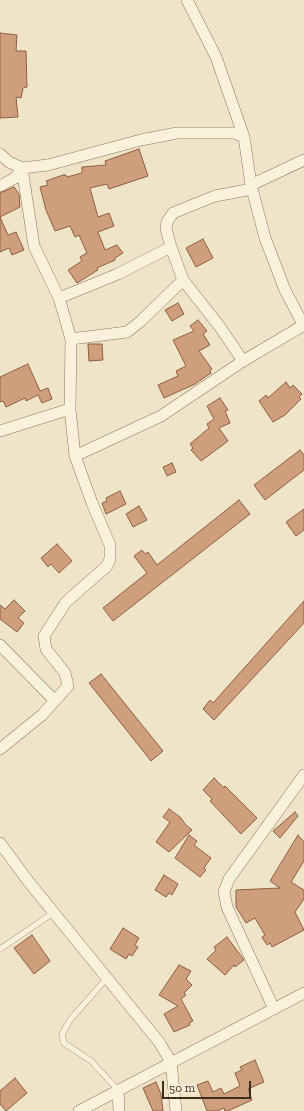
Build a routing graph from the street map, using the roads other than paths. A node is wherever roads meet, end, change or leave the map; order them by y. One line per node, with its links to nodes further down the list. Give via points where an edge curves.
1 (187, 0): 2 (street, via 216,58)
2 (244, 137): 5 (street, via 234,134 177,133 48,165); 7 (street)
3 (0, 154): 5 (street)
4 (304, 160): 7 (street)
5 (22, 168): 6 (street, via 14,178); 10 (street, via 34,246)
6 (0, 186)
7 (252, 187): 8 (street, via 215,196 173,213 166,229); 11 (street, via 265,238)
8 (171, 247): 9 (street); 10 (street, via 118,274)
9 (183, 280): 12 (street, via 127,332); 13 (street)
10 (59, 298): 12 (street)
11 (304, 326): 13 (street)
12 (71, 339): 14 (street)
13 (243, 361): 16 (street, via 161,416)
14 (70, 409): 15 (street); 16 (street)
15 (0, 431)
16 (76, 456): 18 (street, via 110,545 110,559 107,566 66,602 44,636 46,649 65,673 68,686)
17 (0, 645): 18 (street)
18 (55, 701): 19 (street)
19 (0, 749)
20 (303, 778): 26 (street, via 229,879 224,892 227,907)
21 (0, 843): 22 (street)
22 (53, 913): 23 (lane); 24 (street)
23 (0, 949)
24 (107, 978): 27 (street, via 159,1042); 28 (lane, via 70,1020 62,1034 64,1043 91,1062)
25 (304, 993): 26 (street)
26 (274, 1009): 27 (street)
27 (171, 1062): 28 (street); 31 (street)
28 (118, 1090): 29 (street); 30 (street)
29 (79, 1111)
30 (119, 1111)
31 (176, 1111)

